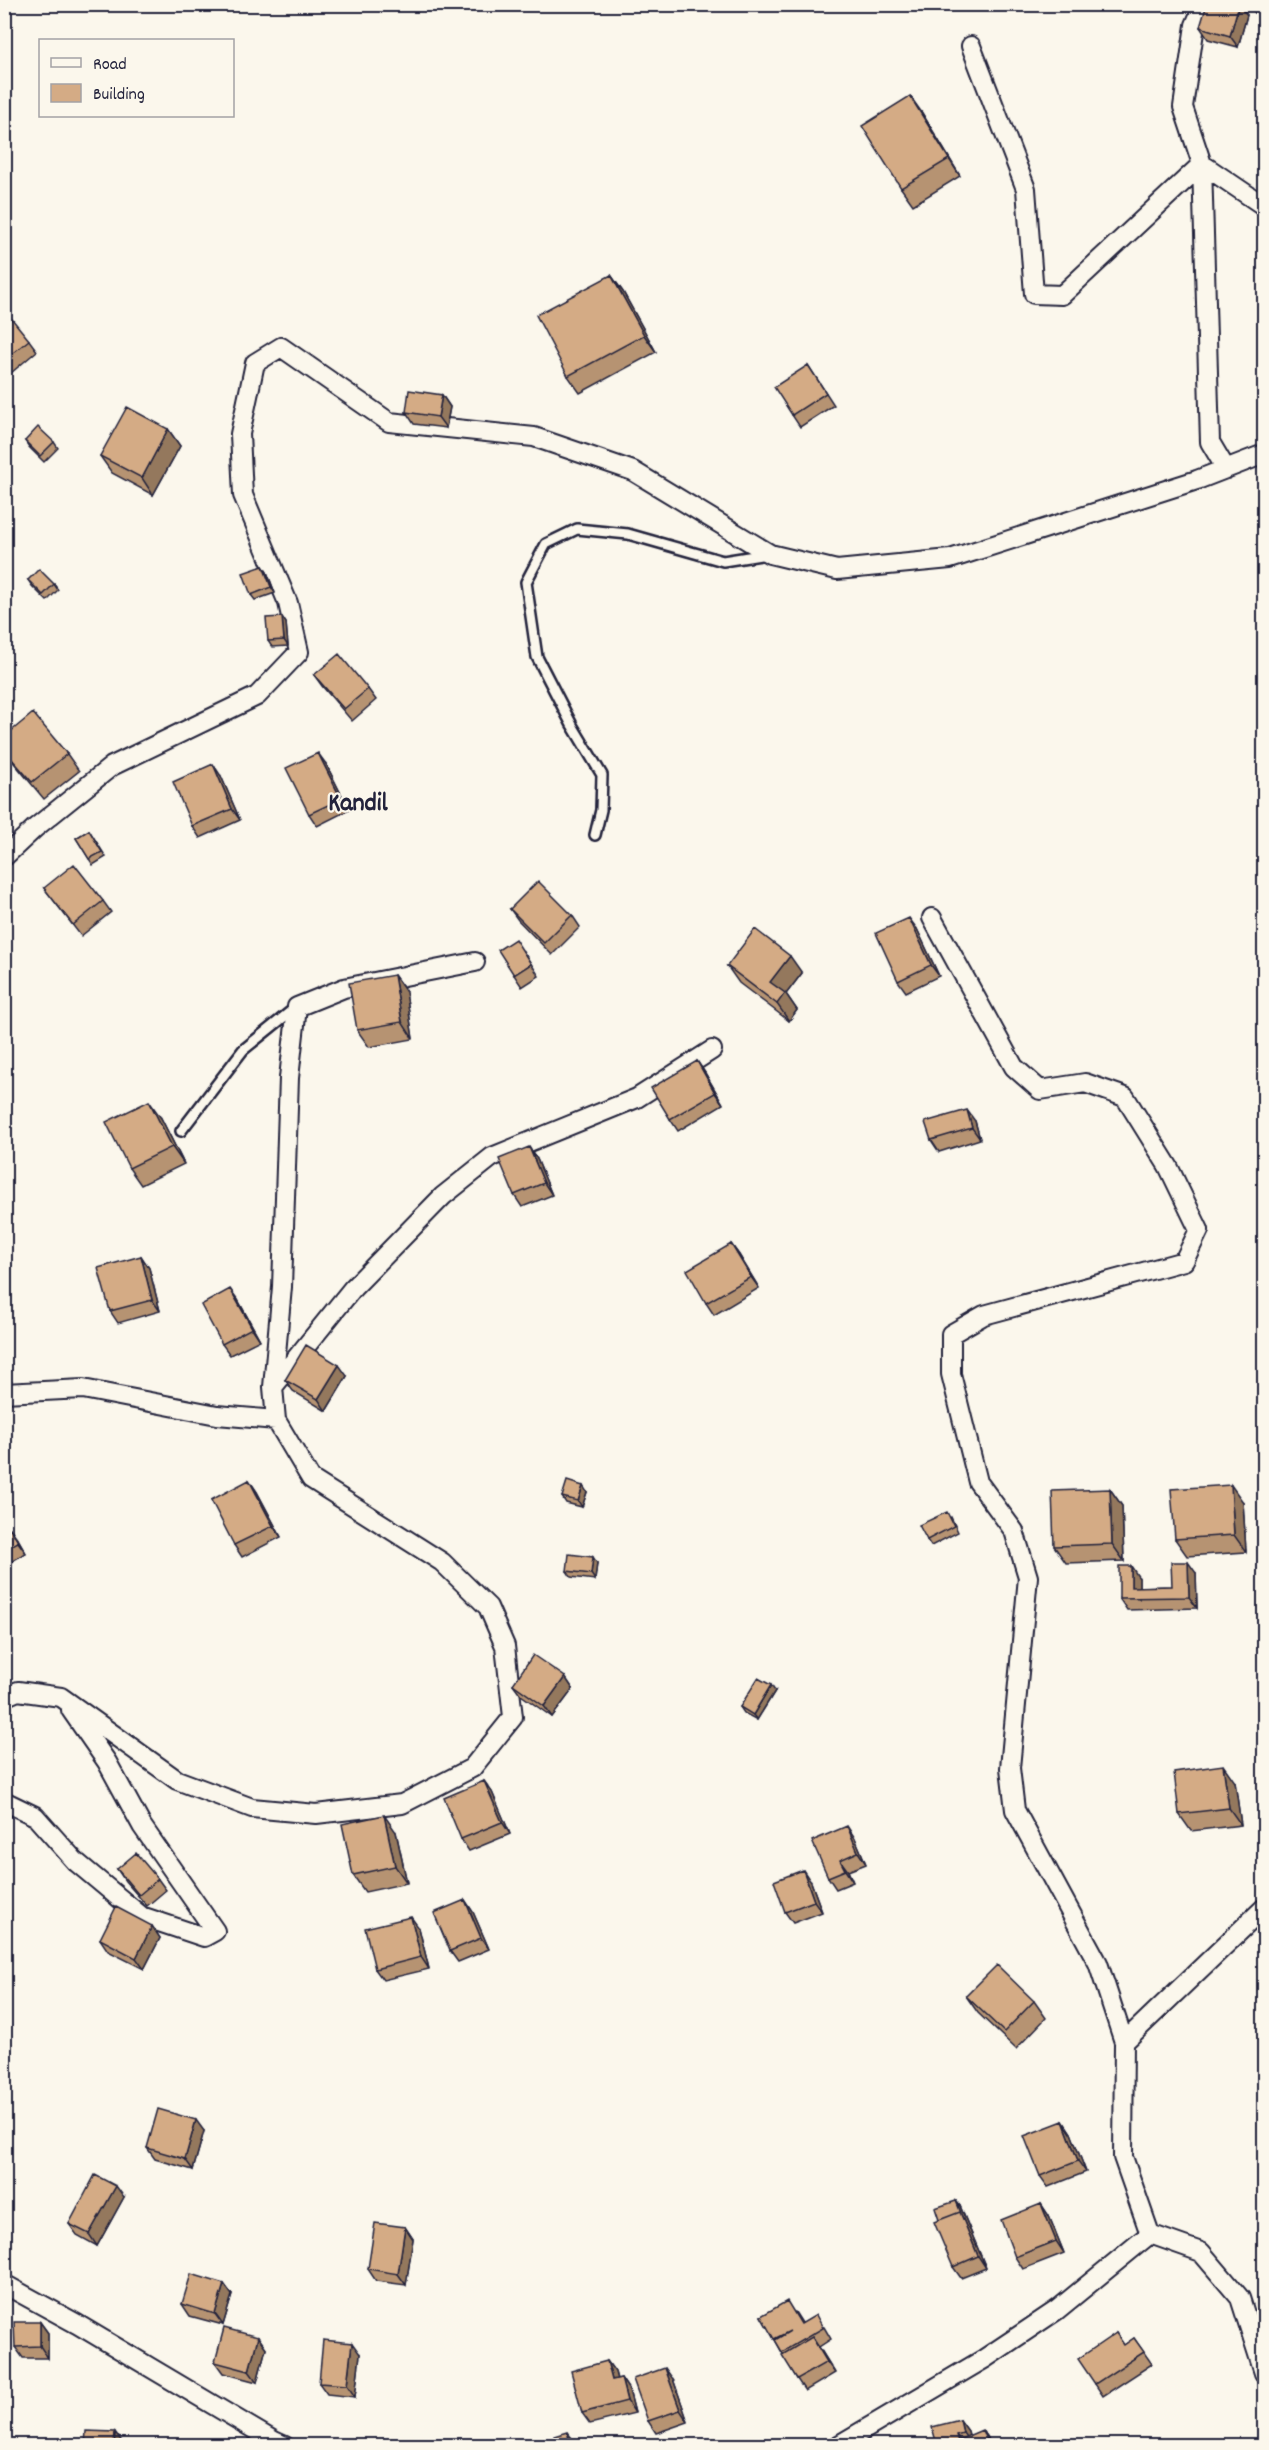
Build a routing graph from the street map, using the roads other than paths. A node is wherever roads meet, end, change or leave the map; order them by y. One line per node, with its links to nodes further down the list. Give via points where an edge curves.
1 (1204, 4): 5 (street, via 1195,26 1183,106)
2 (1261, 4): 3 (street)
3 (1264, 8)
4 (970, 46): 5 (street, via 1026,189 1034,294 1062,295)
5 (1202, 164): 6 (street); 8 (street, via 1210,442)
6 (1264, 206)
7 (1264, 454): 8 (street)
8 (1226, 469): 9 (street, via 950,559 837,570)
9 (770, 554): 10 (lane, via 723,561 628,534 577,529 546,544 526,582 537,657 602,775 601,810); 11 (street, via 633,471 534,437 389,422 281,347 255,363 240,434 243,495 288,603 299,652 257,696 112,766)
10 (594, 835)
11 (4, 857)
12 (932, 918): 24 (street, via 1014,1066 1040,1090 1084,1083 1125,1097 1168,1166 1199,1230 1184,1261 984,1315 951,1334 951,1374 978,1482 1014,1531 1028,1577 1010,1768 1015,1810 1098,1963)
13 (475, 962): 14 (street, via 344,988)
14 (297, 1007): 16 (lane, via 243,1050); 17 (street, via 289,1078 282,1287)
15 (712, 1050): 17 (street, via 637,1098 492,1157 443,1196 354,1288)
16 (181, 1131)
17 (273, 1387): 19 (street)
18 (4, 1393): 19 (street, via 83,1389 217,1414)
19 (276, 1420): 21 (street, via 311,1479 442,1562 488,1607 505,1646 513,1717 472,1768 402,1804 316,1814 252,1808 177,1780)
20 (4, 1697): 21 (street, via 18,1691)
21 (62, 1697): 22 (street, via 107,1762 142,1826 215,1931 204,1937 141,1916 75,1861 35,1816)
22 (4, 1801)
23 (1264, 1908): 24 (street)
24 (1124, 2042): 25 (street, via 1123,2157)
25 (1150, 2234): 27 (street, via 1201,2252 1240,2298); 29 (street, via 1057,2310 984,2360)
26 (4, 2284): 28 (street)
27 (1264, 2373)
28 (285, 2445)
29 (837, 2445)

